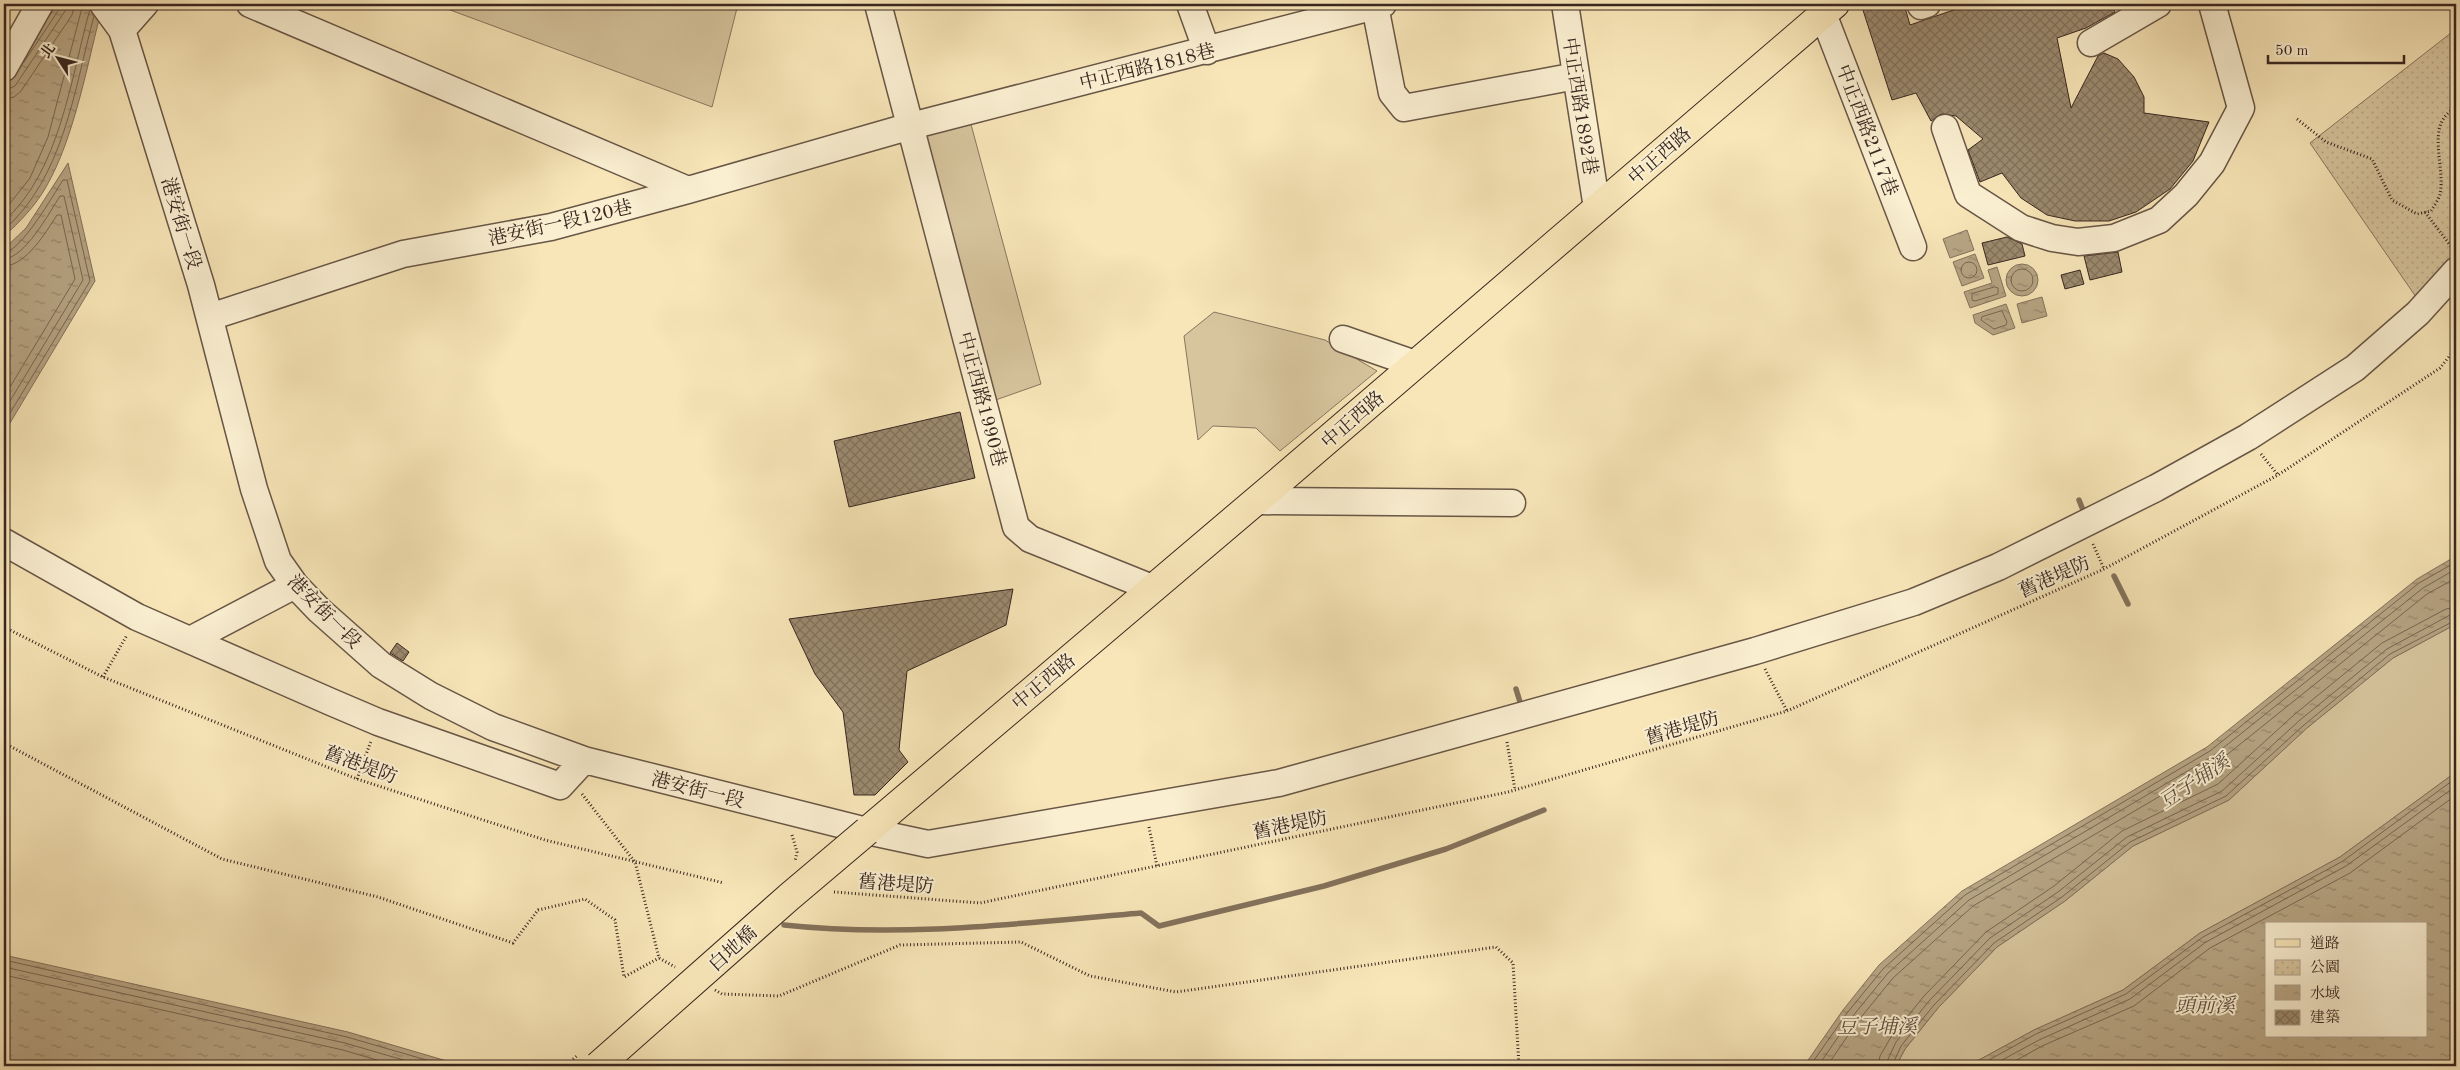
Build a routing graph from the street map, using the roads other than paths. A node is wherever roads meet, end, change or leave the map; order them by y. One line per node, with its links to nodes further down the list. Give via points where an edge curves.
1 (40, 4): 16 (street)
2 (104, 4): 13 (street, 港安街一段)
3 (128, 4): 13 (street)
4 (145, 4): 13 (street)
5 (250, 4): 20 (street)
6 (878, 4): 18 (street, 中正西路1990巷)
7 (1190, 4): 15 (street)
8 (1565, 4): 17 (street, 中正西路1892巷)
9 (2158, 4): 14 (street)
10 (2212, 4): 19 (street, via 2241,108 2212,163 2186,195 2159,220 2114,238 2078,242 2021,228 1968,194)
11 (1379, 5): 15 (street, 中正西路1818巷); 17 (street, via 1392,93 1404,108)
12 (1829, 9): 21 (main road, 中正西路); 22 (street, 中正西路2117巷)
13 (122, 30): 24 (street, 港安街一段)
14 (2092, 43)
15 (1207, 50): 18 (street, 中正西路1818巷)
16 (4, 68)
17 (1576, 76): 21 (street, 中正西路1892巷)
18 (911, 126): 20 (street, 港安街一段120巷); 31 (street, 中正西路1990巷, via 1016,527 1030,539)
19 (1945, 128)
20 (688, 190): 24 (street, 港安街一段120巷, via 551,227 403,254)
21 (1597, 208): 26 (main road, 中正西路)
22 (1913, 247)
23 (2456, 271): 34 (street, 港安街一段, via 2418,313 2355,368 2248,437 2156,488 1998,567 1914,602 1755,651 1279,783 928,844)
24 (210, 317): 30 (street, 港安街一段, via 254,489 278,561)
25 (1343, 339): 26 (street)
26 (1414, 364): 27 (main road, 中正西路)
27 (1256, 501): 28 (street); 31 (main road, 中正西路)
28 (1512, 503)
29 (4, 542): 32 (street, via 138,617)
30 (295, 585): 32 (street); 33 (street, 港安街一段, via 339,629 382,665 431,696)
31 (1152, 588): 34 (main road, 中正西路)
32 (192, 640): 33 (street, via 378,722 560,786)
33 (577, 769): 34 (street, 港安街一段)
34 (867, 831): 35 (main road, 白地橋, bridge)
35 (598, 1066)

